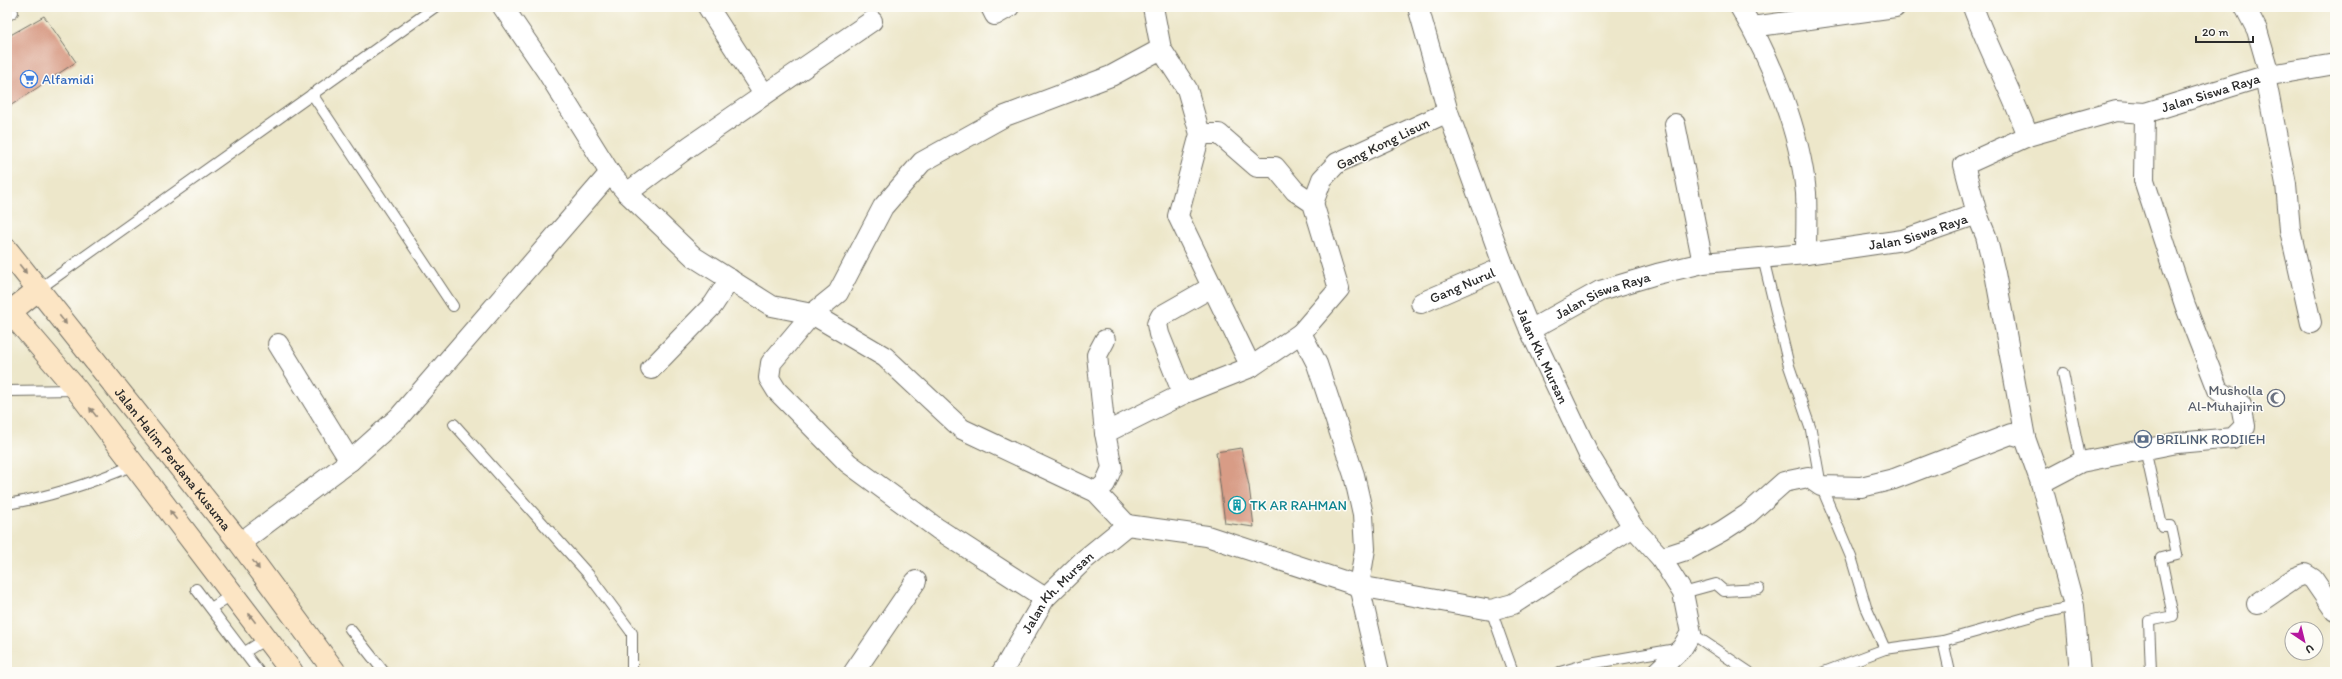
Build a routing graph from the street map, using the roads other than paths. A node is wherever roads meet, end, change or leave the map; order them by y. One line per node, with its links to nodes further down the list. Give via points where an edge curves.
1 (435, 7): 17 (lane)
2 (503, 7): 24 (street, via 546,70)
3 (708, 7): 18 (street)
4 (991, 7): 5 (street, via 995,15)
5 (1009, 7)
6 (1153, 7): 14 (street)
7 (1418, 7): 19 (street, Jalan Kh. Mursan)
8 (1740, 7): 13 (street)
9 (1895, 7): 13 (street)
10 (2245, 7): 16 (street, via 2257,30)
11 (1975, 8): 23 (street)
12 (872, 21): 18 (street)
13 (1752, 27): 29 (street, via 1794,125 1806,193)
14 (1161, 49): 22 (street, via 1187,89); 39 (street, via 1111,76 1005,116 922,162 883,207 838,293)
15 (2335, 64): 16 (street, Jalan Siswa Raya)
16 (2267, 75): 20 (street, Jalan Siswa Raya); 40 (street, via 2286,184 2290,230)
17 (312, 94): 35 (lane); 37 (lane)
18 (764, 94): 25 (street)
19 (1448, 112): 26 (street, Gang Kong Lisun, via 1337,163 1322,179); 32 (street, Jalan Kh. Mursan)
20 (2145, 113): 23 (street, Jalan Siswa Raya, via 2116,111); 54 (street, via 2144,180 2185,305 2218,390 2241,405 2245,426 2233,438)
21 (1675, 124): 31 (street)
22 (1200, 134): 26 (street, via 1219,134 1257,167 1275,167 1294,191); 34 (street, via 1178,216)
23 (2028, 136): 27 (street, Jalan Siswa Raya, via 1964,165)
24 (610, 173): 25 (street); 55 (street, via 410,406)
25 (627, 193): 33 (street, via 694,257)
26 (1313, 203): 42 (street, via 1339,289)
27 (1976, 214): 29 (street, Jalan Siswa Raya, via 1903,240); 53 (street, via 1986,236 1995,273)
28 (7, 250): 35 (main road, Jalan Halim Perdana Kusuma, one-way to 35)
29 (1806, 254): 30 (street, Jalan Siswa Raya)
30 (1763, 258): 31 (street, Jalan Siswa Raya); 59 (lane, via 1789,366 1811,430)
31 (1703, 263): 41 (street, Jalan Siswa Raya, via 1600,291)
32 (1504, 268): 36 (street, Gang Nurul); 41 (street, Jalan Kh. Mursan)
33 (730, 279): 39 (street, via 772,306); 46 (street, via 713,305)
34 (1212, 287): 45 (street); 50 (street, via 1161,316 1157,324)
35 (39, 289): 38 (main road); 64 (main road, Jalan Halim Perdana Kusuma, one-way to 64)
36 (1421, 303)
37 (453, 306)
38 (9, 310): 48 (main road)
39 (812, 314): 60 (street, via 884,357 962,428); 72 (street, via 771,363 769,378 777,391 848,463 938,529)
40 (2311, 323)
41 (1530, 330): 63 (street, Jalan Kh. Mursan, via 1589,455)
42 (1301, 333): 45 (street); 67 (street, via 1317,364 1354,475 1363,515 1365,548)
43 (1105, 340): 52 (street, via 1097,356)
44 (278, 344): 55 (street)
45 (1251, 367): 50 (street)
46 (651, 369)
47 (2063, 373): 56 (lane)
48 (77, 390): 49 (lane); 57 (main road, one-way to 48)
49 (7, 391)
50 (1183, 394): 52 (street)
51 (454, 424): 88 (lane, via 588,575 632,633)
52 (1105, 433): 60 (street, via 1112,468 1105,484)
53 (2025, 438): 58 (street); 59 (street, via 2011,434 1894,479 1862,487)
54 (2145, 448): 56 (street); 99 (lane, via 2162,526 2172,526 2177,554 2161,558 2173,616 2149,621)
55 (350, 461): 64 (street)
56 (2081, 462): 58 (street)
57 (134, 465): 61 (lane, via 112,475 34,499); 70 (main road, one-way to 57)
58 (2041, 483): 74 (street)
59 (1821, 486): 65 (street, via 1808,477 1784,482 1748,514 1689,549); 82 (lane, via 1851,556 1866,607)
60 (1096, 492): 62 (street)
61 (7, 504)
62 (1127, 525): 67 (street, via 1207,536); 72 (street, Jalan Kh. Mursan, via 1084,560)
63 (1633, 527): 65 (street, Jalan Kh. Mursan); 76 (street, via 1513,604)
64 (240, 543): 86 (main road, Jalan Halim Perdana Kusuma, one-way to 86)
65 (1661, 558): 71 (street, Jalan Kh. Mursan)
66 (916, 581): 89 (street)
67 (1359, 586): 76 (street); 91 (street)
68 (196, 589): 75 (lane)
69 (1759, 589): 71 (lane, via 1724,591 1716,584)
70 (233, 594): 75 (lane); 79 (main road, one-way to 70)
71 (1683, 594): 80 (street, Jalan Kh. Mursan)
72 (1045, 598): 90 (street, Jalan Kh. Mursan)
73 (2257, 604): 77 (street, via 2304,574 2313,579)
74 (2074, 606): 81 (lane); 98 (street)
75 (211, 608): 83 (lane)
76 (1491, 610): 92 (lane)
77 (2335, 611)
78 (350, 629): 87 (lane)
79 (267, 638): 83 (lane); 85 (main road)
80 (1686, 641): 93 (lane); 94 (street); 95 (lane)
81 (1943, 641): 82 (lane); 97 (lane)
82 (1885, 649): 96 (lane)
83 (245, 652): 84 (lane)
84 (259, 672)
85 (292, 672)
86 (335, 672)
87 (384, 672)
88 (632, 672)
89 (854, 672)
90 (1002, 672)
91 (1379, 672)
92 (1513, 672)
93 (1560, 672)
94 (1656, 672)
95 (1749, 672)
96 (1824, 672)
97 (1950, 672)
98 (2080, 672)
99 (2151, 672)

